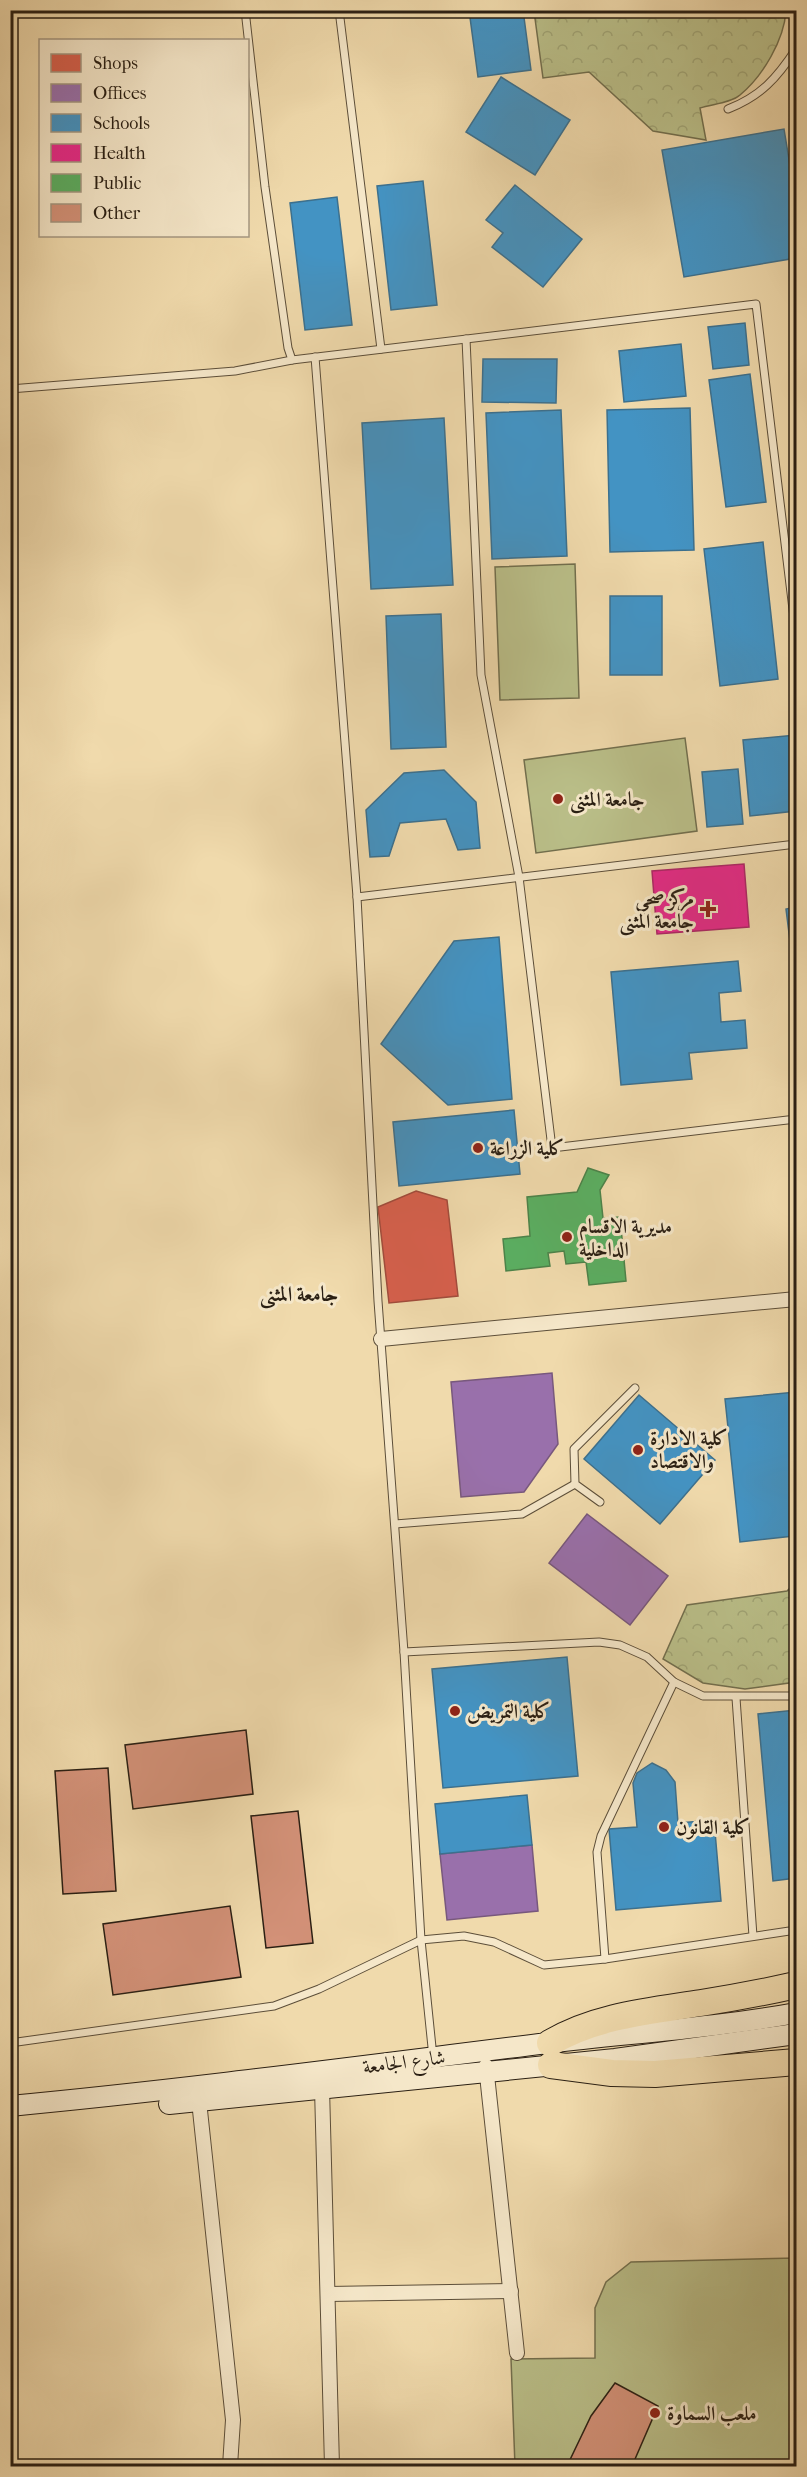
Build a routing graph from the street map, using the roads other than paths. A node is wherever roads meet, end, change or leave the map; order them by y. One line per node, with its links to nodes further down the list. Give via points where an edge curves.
1 (245, 10): 3 (lane)
2 (339, 10): 8 (lane)
3 (248, 39)
4 (249, 45): 10 (lane, via 265,187)
5 (796, 49): 6 (lane, via 778,76 749,101)
6 (728, 109)
7 (466, 339): 8 (lane); 12 (lane, via 756,304); 14 (lane, via 482,675)
8 (381, 349): 9 (lane)
9 (315, 357): 10 (lane); 15 (lane)
10 (292, 360): 11 (lane, via 235,371)
11 (10, 389)
12 (796, 634)
13 (796, 844): 14 (lane)
14 (519, 878): 15 (lane); 16 (lane, via 552,1148)
15 (357, 897): 18 (lane)
16 (796, 1119)
17 (796, 1299): 18 (street)
18 (381, 1339): 22 (lane)
19 (635, 1388): 20 (lane, via 574,1449)
20 (575, 1484): 21 (lane); 22 (lane, via 522,1514)
21 (600, 1502)
22 (395, 1524): 23 (lane)
23 (404, 1652): 24 (lane, via 599,1642 620,1645 647,1657); 29 (lane)
24 (674, 1683): 26 (lane, via 703,1696); 30 (lane, via 597,1852)
25 (796, 1696): 26 (lane)
26 (736, 1698): 28 (lane)
27 (796, 1930): 28 (lane)
28 (753, 1936): 30 (lane)
29 (421, 1940): 30 (lane, via 464,1936 494,1942 544,1965); 34 (lane, via 274,2006); 38 (lane)
30 (605, 1959)
31 (796, 1985): 36 (highway, via 590,2024 569,2032)
32 (796, 2013): 36 (main road, شارع الجامعة)
33 (796, 2034): 36 (main road, via 688,2050)
34 (10, 2043)
35 (484, 2052): 36 (main road, شارع الجامعة); 38 (main road, شارع الجامعة); 39 (street)
36 (551, 2054): 37 (highway, via 612,2073 655,2074); 39 (main road)
37 (796, 2062)
38 (434, 2068): 39 (main road); 40 (main road); 42 (main road, شارع الجامعة)
39 (486, 2072): 44 (street)
40 (322, 2088): 41 (main road); 45 (street)
41 (199, 2101): 43 (main road); 47 (street, via 233,2420)
42 (10, 2106)
43 (10, 2118)
44 (511, 2291): 45 (street); 46 (street)
45 (328, 2294): 48 (street)
46 (517, 2353)
47 (230, 2466)
48 (332, 2466)

